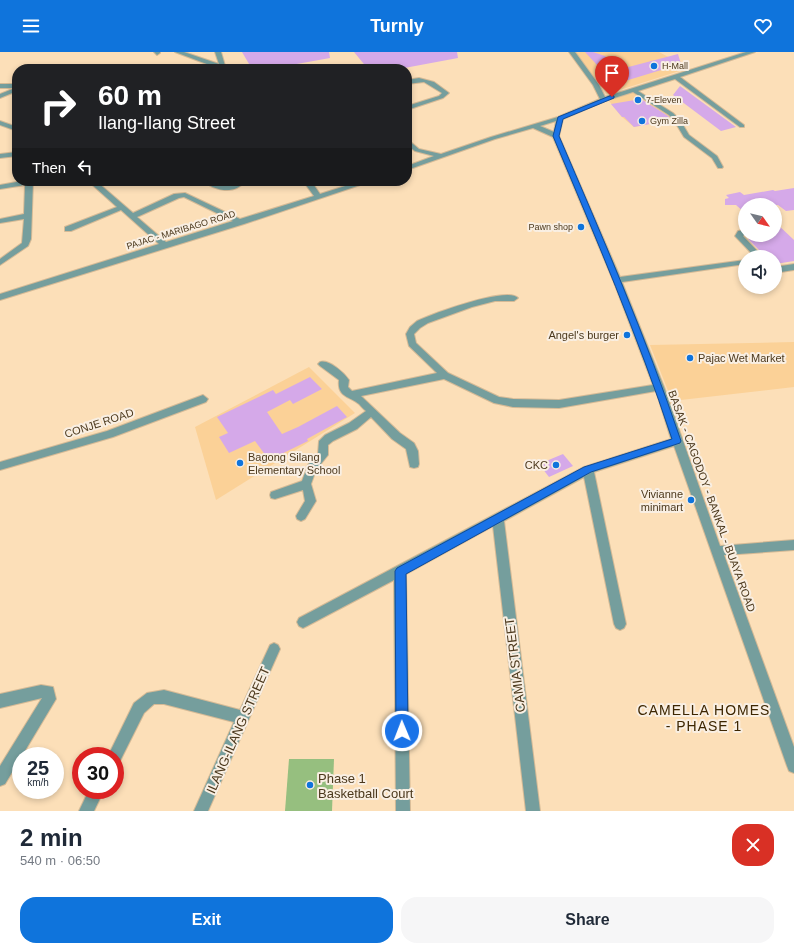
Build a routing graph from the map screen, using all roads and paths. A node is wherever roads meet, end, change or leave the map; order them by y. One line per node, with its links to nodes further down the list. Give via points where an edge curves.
1 (178, 52): 5 (street)
2 (218, 52): 6 (street)
3 (572, 52): 14 (street, via 596,85)
4 (749, 52): 7 (street)
5 (211, 64)
6 (221, 64)
7 (676, 77): 11 (street); 19 (street)
8 (412, 81): 15 (street, via 424,79 430,81 446,93)
9 (0, 86): 10 (street)
10 (12, 86)
11 (633, 90): 14 (street); 31 (street, via 671,114 686,136 715,157)
12 (12, 91): 13 (street)
13 (0, 96)
14 (603, 100): 16 (street)
15 (412, 106)
16 (560, 118): 18 (street); 23 (street)
17 (0, 123): 20 (street)
18 (534, 126): 23 (street); 28 (street)
19 (742, 126)
20 (12, 127)
21 (12, 130): 22 (street)
22 (0, 131)
23 (556, 136): 54 (street, BASAK - CAGODOY - BANKAL - BUAYA ROAD)
24 (412, 146): 25 (street)
25 (417, 150): 28 (street); 29 (street)
26 (12, 155): 27 (street)
27 (0, 156)
28 (441, 156): 30 (street)
29 (412, 161)
30 (412, 167)
31 (720, 167)
32 (12, 185): 39 (street)
33 (29, 186): 42 (street)
34 (98, 186): 41 (street)
35 (219, 186): 36 (street, via 226,189)
36 (235, 186)
37 (310, 186): 40 (street)
38 (352, 186): 40 (street, PAJAC - MARIBAGO ROAD)
39 (0, 187)
40 (318, 197): 45 (street, PAJAC - MARIBAGO ROAD)
41 (123, 207): 43 (street); 46 (street)
42 (28, 216): 44 (street); 50 (street, via 25,244)
43 (133, 216): 45 (street, via 177,196 185,195); 48 (street)
44 (0, 221)
45 (240, 222): 48 (street, PAJAC - MARIBAGO ROAD)
46 (68, 229)
47 (745, 242): 49 (street)
48 (165, 246): 55 (street, PAJAC - MARIBAGO ROAD)
49 (752, 250)
50 (2, 258)
51 (738, 263): 54 (street)
52 (794, 267): 53 (street)
53 (782, 269)
54 (617, 280): 59 (street, BASAK - CAGODOY - BANKAL - BUAYA ROAD)
55 (0, 297)
56 (514, 298): 58 (street, via 496,298 462,307 418,324 412,329 412,344)
57 (323, 364): 60 (street, via 341,376 344,380 343,387)
58 (445, 375): 59 (street, via 497,400 513,403 559,404); 60 (street)
59 (659, 387): 63 (street, BASAK - CAGODOY - BANKAL - BUAYA ROAD)
60 (351, 395): 62 (street, via 362,401)
61 (203, 399): 65 (street, CONJE ROAD, via 109,434)
62 (371, 412): 64 (street, via 410,446); 67 (street, via 322,444 323,455 312,468)
63 (677, 441): 66 (street); 72 (street, BASAK - CAGODOY - BANKAL - BUAYA ROAD)
64 (414, 464)
65 (0, 466)
66 (588, 470): 70 (street); 75 (street)
67 (306, 484): 68 (street); 69 (street, via 311,502)
68 (275, 495)
69 (301, 516)
70 (498, 518): 73 (street); 86 (street, CAMIA STREET)
71 (794, 545): 72 (street)
72 (717, 551): 80 (street, BASAK - CAGODOY - BANKAL - BUAYA ROAD)
73 (400, 571): 74 (street); 85 (street)
74 (303, 622)
75 (620, 624)
76 (274, 649): 78 (street, ILANG-ILANG STREET)
77 (0, 701): 81 (street, via 41,690 48,692 49,699)
78 (243, 718): 79 (street, via 164,697 152,698 139,708); 84 (street, ILANG-ILANG STREET)
79 (120, 747)
80 (794, 766)
81 (0, 779)
82 (92, 799): 83 (street)
83 (86, 811)
84 (201, 811)
85 (403, 811)
86 (533, 811)

